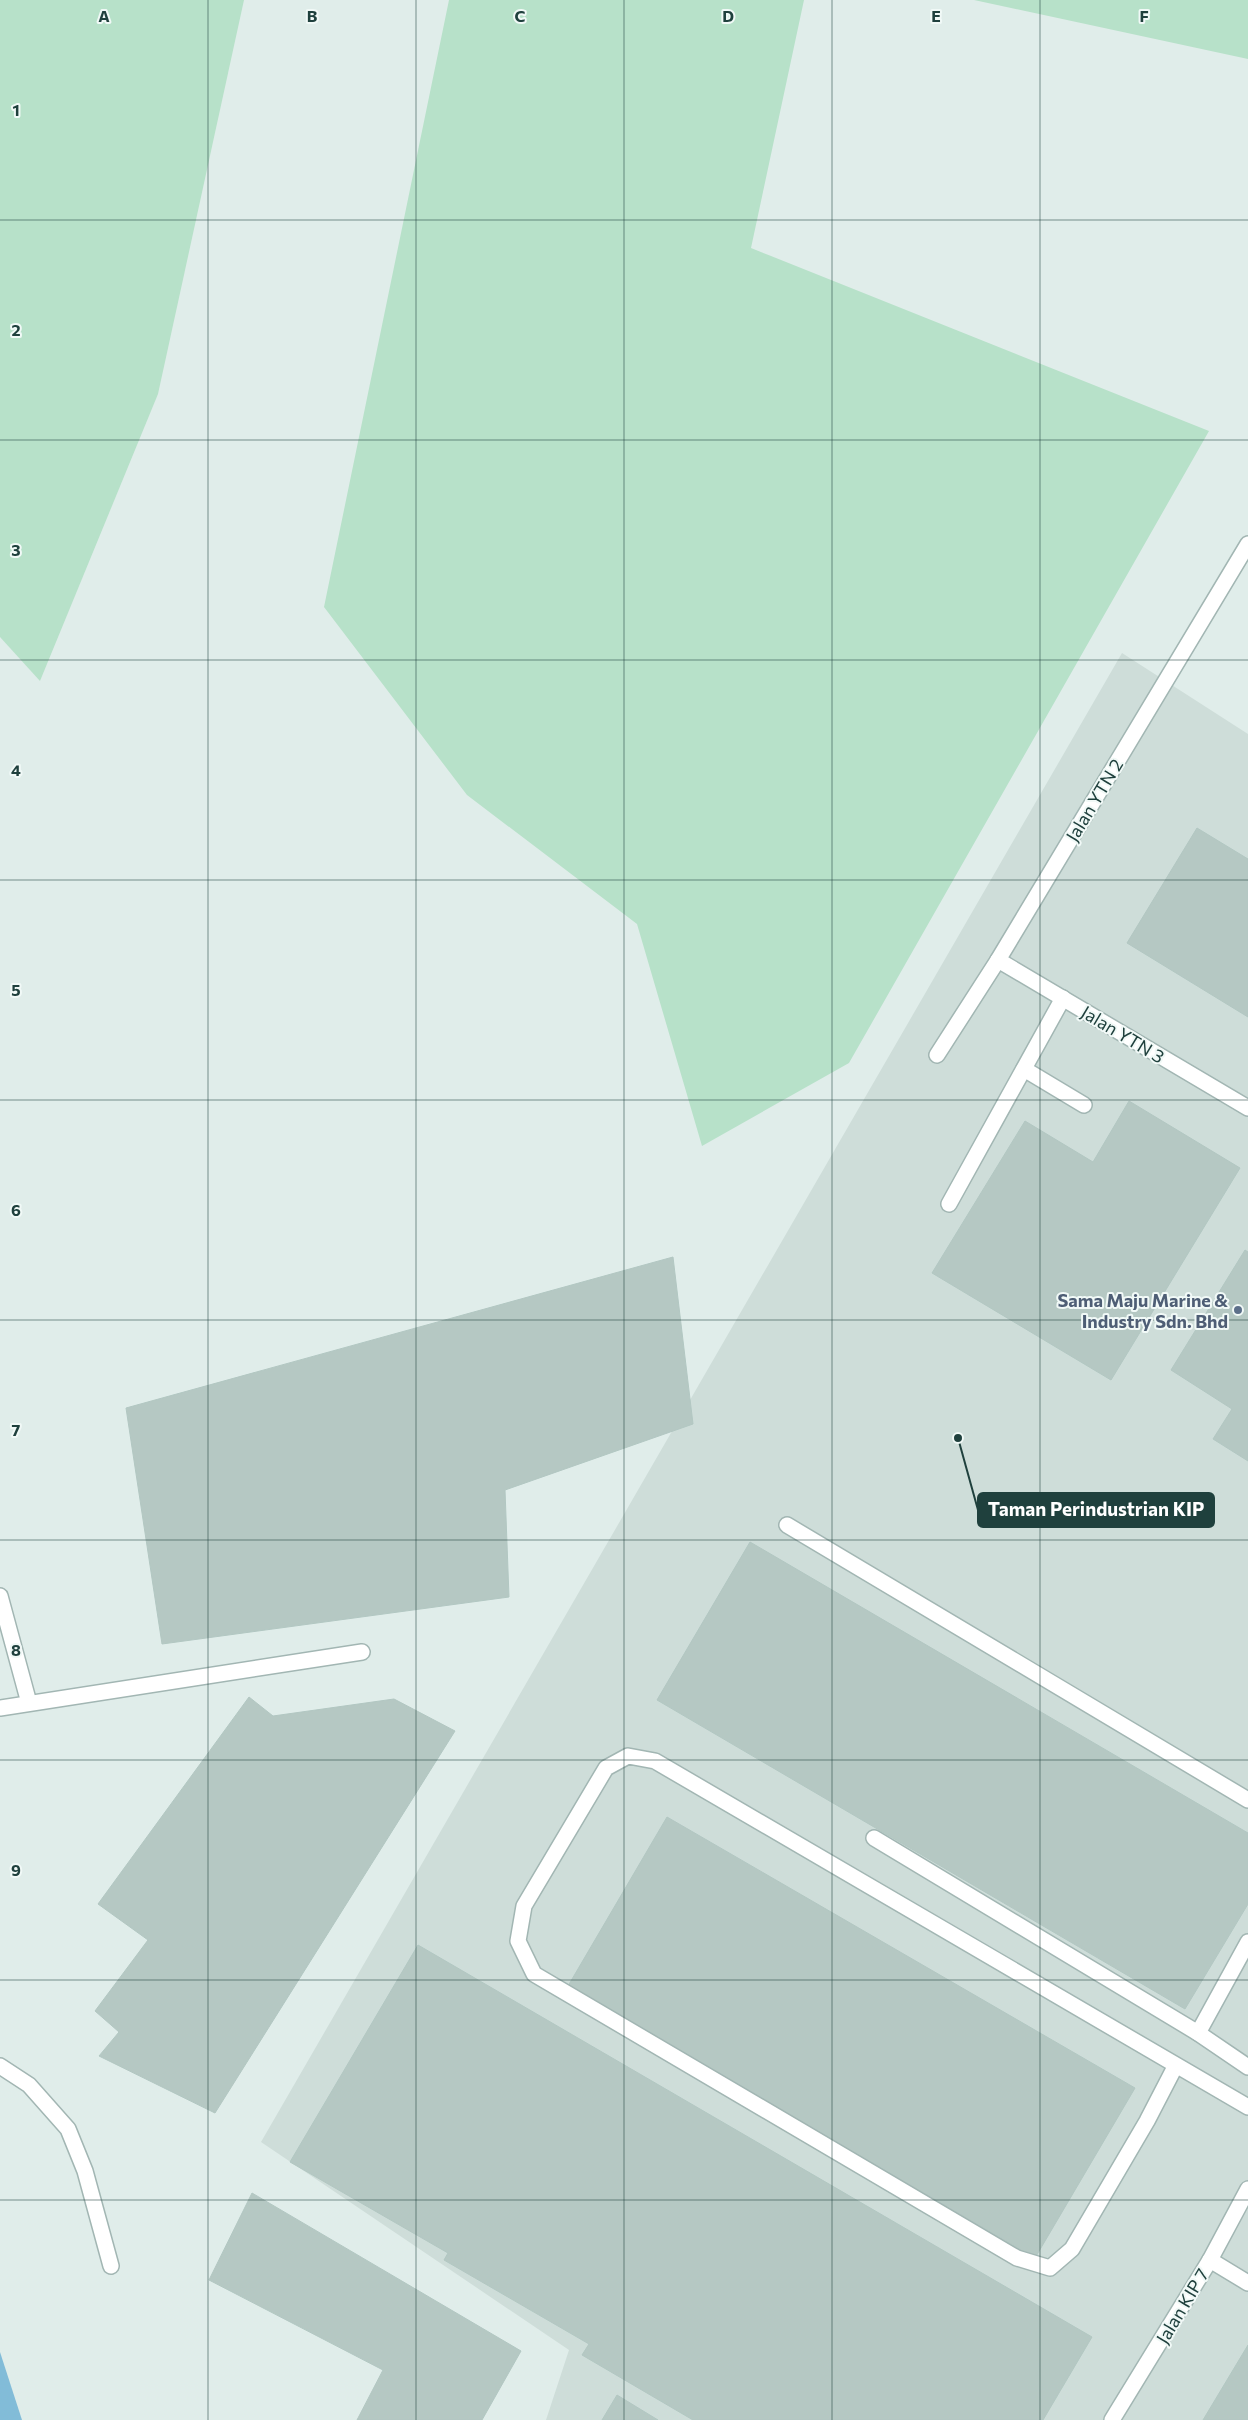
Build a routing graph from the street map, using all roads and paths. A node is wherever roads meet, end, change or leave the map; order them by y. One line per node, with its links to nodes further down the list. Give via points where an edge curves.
1 (1248, 544): 2 (street, Jalan YTN 2)
2 (998, 960): 3 (street, Jalan YTN 3); 4 (street, Jalan YTN 2)
3 (1062, 998): 5 (street); 7 (street, Jalan YTN 3)
4 (936, 1055)
5 (1024, 1069): 6 (street); 8 (street)
6 (1084, 1105)
7 (1248, 1108)
8 (949, 1204)
9 (787, 1525): 14 (street)
10 (0, 1596): 12 (street)
11 (362, 1652): 12 (street)
12 (29, 1704): 13 (street)
13 (0, 1708)
14 (1248, 1800)
15 (874, 1838): 17 (street)
16 (1248, 1942): 17 (street)
17 (1198, 2034): 20 (street)
18 (1176, 2065): 18 (street, via 655,1761 628,1756 606,1768 524,1906 518,1941 534,1974 1017,2258 1050,2268 1072,2249); 21 (street)
19 (0, 2066): 24 (street, via 29,2085 68,2129 85,2171)
20 (1248, 2067)
21 (1248, 2107)
22 (1248, 2189): 23 (street, Jalan KIP 7)
23 (1210, 2260): 25 (street); 26 (street, Jalan KIP 7)
24 (111, 2266)
25 (1248, 2283)
26 (1112, 2420)

